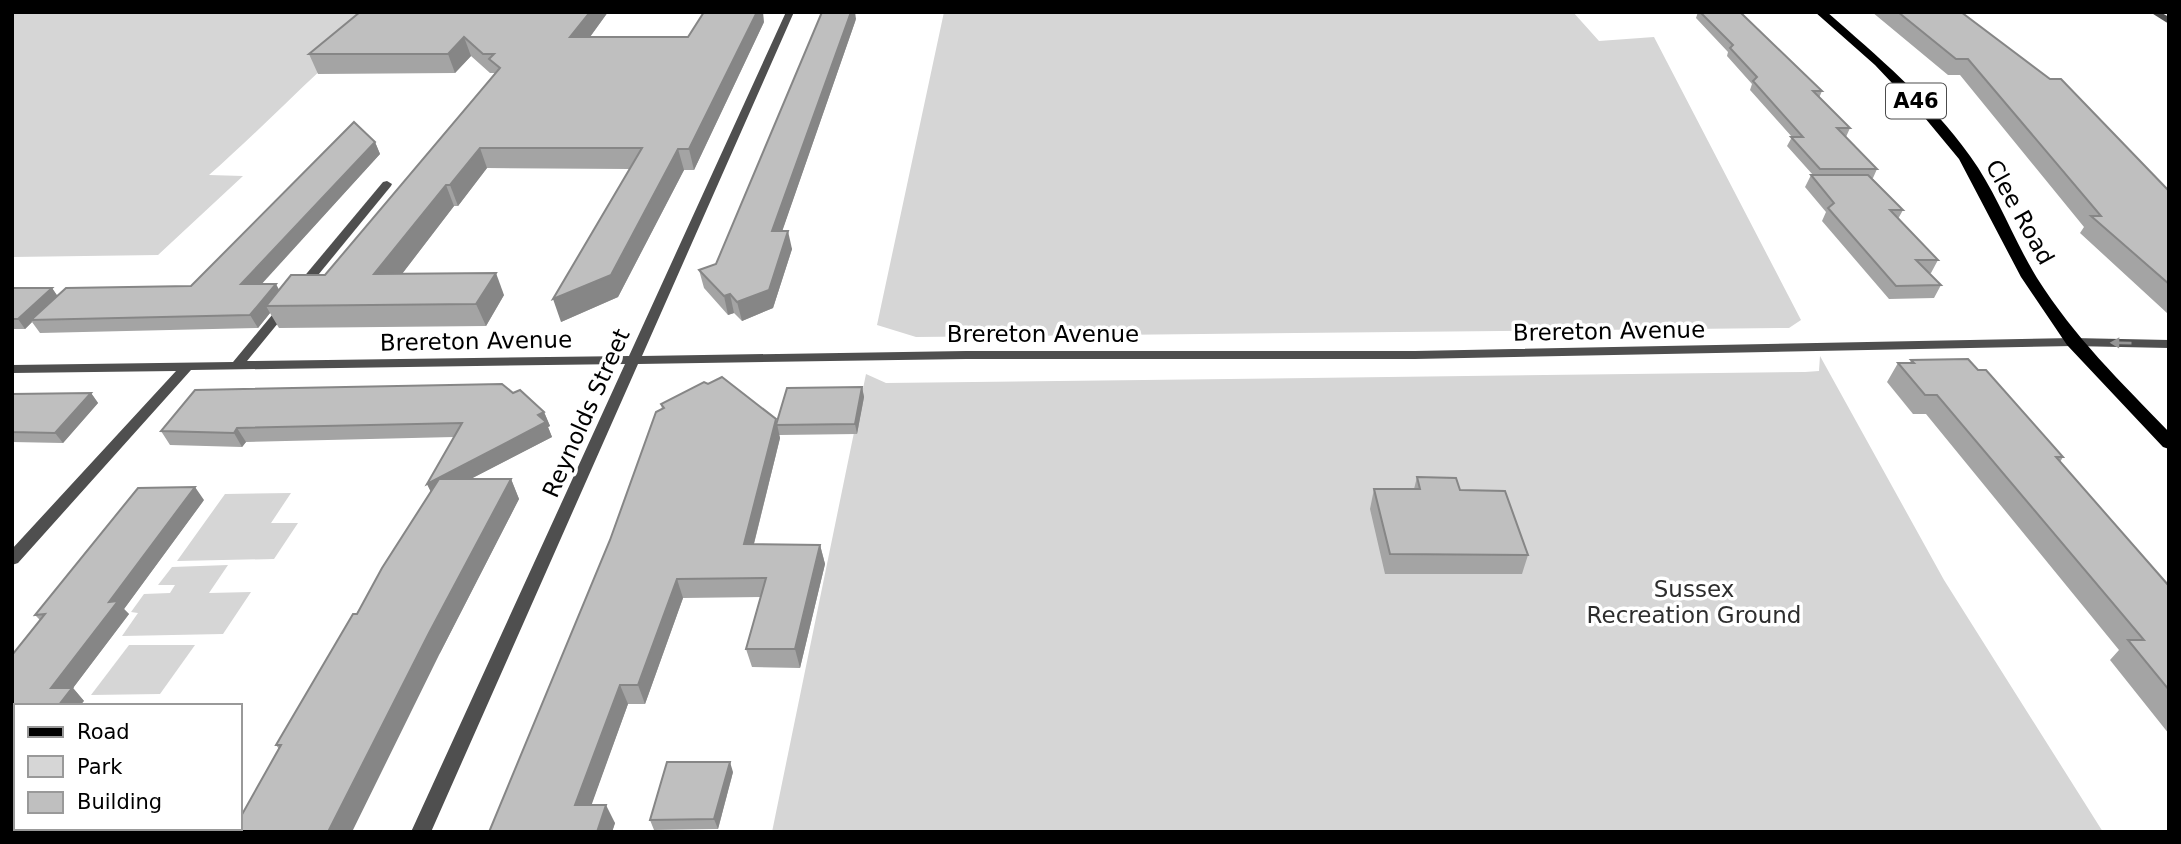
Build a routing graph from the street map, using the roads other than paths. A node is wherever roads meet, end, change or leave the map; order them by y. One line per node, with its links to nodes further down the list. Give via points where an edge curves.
1 (790, 12): 8 (street, Reynolds Street)
2 (1820, 12): 6 (main road, Clee Road / A46, via 1879,63 1965,158 2029,277)
3 (2154, 12): 4 (street)
4 (2169, 21)
5 (387, 184): 9 (street)
6 (2073, 342): 7 (street, Brereton Avenue, one-way to 6); 8 (street, Brereton Avenue, via 1415,355); 12 (main road, Clee Road / A46)
7 (2169, 344)
8 (636, 360): 9 (street, Brereton Avenue); 14 (street, Reynolds Street)
9 (236, 366): 10 (street, Brereton Avenue)
10 (187, 367): 11 (street, Brereton Avenue); 13 (street)
11 (12, 369)
12 (2169, 443)
13 (12, 559)
14 (421, 832)

